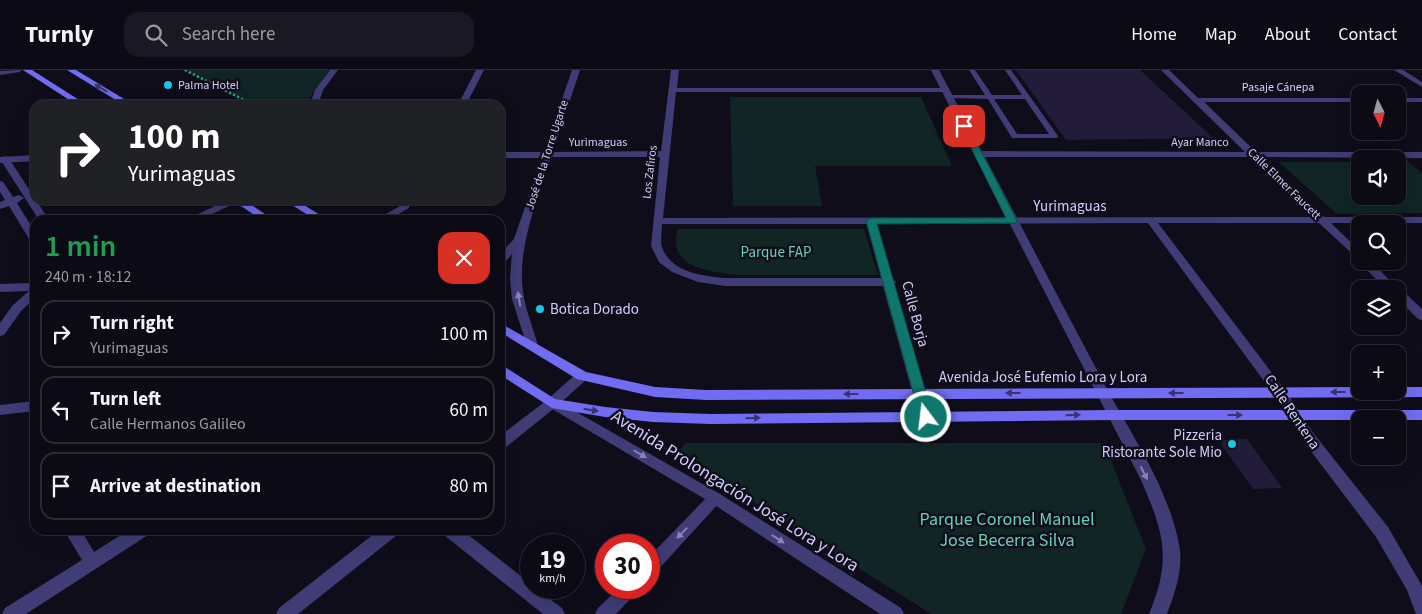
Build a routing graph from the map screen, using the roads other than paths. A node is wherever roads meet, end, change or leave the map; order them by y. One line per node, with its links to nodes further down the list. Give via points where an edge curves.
1 (17, 70): 13 (street)
2 (27, 70): 19 (main road)
3 (71, 70): 20 (main road, one-way to 3)
4 (334, 70): 21 (street)
5 (480, 70): 22 (street)
6 (576, 70): 30 (street, José de la Torre Ugarte)
7 (675, 70): 15 (street, Los Zafiros)
8 (936, 70): 16 (street)
9 (972, 70): 17 (lane)
10 (1008, 70): 18 (lane)
11 (1165, 70): 23 (street, Calle Elmer Faucett)
12 (1398, 70): 14 (street)
13 (2, 74)
14 (1422, 85)
15 (673, 90): 16 (street); 28 (street, Los Zafiros)
16 (948, 94): 17 (lane); 29 (street)
17 (990, 97): 18 (lane); 18 (lane, via 1014,136 1054,136)
18 (1027, 97)
19 (75, 100)
20 (122, 100)
21 (315, 100)
22 (465, 100)
23 (1196, 100): 24 (street, Pasaje Cánepa); 31 (street, Calle Elmer Faucett)
24 (1351, 100)
25 (1406, 100): 26 (street)
26 (1422, 100)
27 (505, 154): 30 (street, Yurimaguas)
28 (665, 154): 30 (street, Yurimaguas); 52 (street, Los Zafiros)
29 (979, 154): 31 (street, Ayar Manco); 54 (street)
30 (548, 155): 57 (street, José de la Torre Ugarte)
31 (1253, 155): 32 (street, Ayar Manco); 50 (street, Calle Elmer Faucett)
32 (1410, 155): 33 (street, Ayar Manco); 36 (street)
33 (1422, 155)
34 (30, 158): 35 (street)
35 (3, 160): 38 (street)
36 (1422, 163)
37 (0, 184): 40 (street)
38 (28, 195): 39 (street); 40 (street)
39 (30, 198)
40 (11, 202): 45 (street); 56 (street)
41 (225, 205): 46 (street)
42 (245, 205): 47 (main road)
43 (298, 205): 48 (main road)
44 (404, 205): 49 (street)
45 (0, 206)
46 (202, 215)
47 (261, 215)
48 (314, 215)
49 (389, 215)
50 (1322, 220): 51 (street, Yurimaguas); 55 (street, Yurimaguas); 58 (street, Calle Elmer Faucett)
51 (1422, 220)
52 (657, 221): 53 (street, Yurimaguas); 62 (street, Los Zafiros, via 656,246 663,260 676,270 698,279 725,282)
53 (871, 221): 54 (street, Yurimaguas); 62 (street, Calle Borja)
54 (1013, 221): 55 (street, Yurimaguas); 74 (street)
55 (1150, 221): 75 (street, Calle Rentena)
56 (30, 232)
57 (519, 240): 59 (street, José de la Torre Ugarte); 70 (street, José de la Torre Ugarte, one-way to 57, via 523,320 516,278)
58 (1351, 248)
59 (505, 255)
60 (1373, 270): 61 (street)
61 (1384, 280)
62 (890, 282): 76 (street, Calle Borja)
63 (30, 287): 64 (street)
64 (0, 288)
65 (30, 296): 69 (street)
66 (1406, 301): 67 (street)
67 (1422, 316)
68 (505, 330): 70 (main road, Avenida José Eufemio Lora y Lora)
69 (0, 332)
70 (532, 346): 72 (main road, Avenida José Eufemio Lora y Lora)
71 (505, 372): 77 (main road)
72 (582, 376): 76 (main road, Avenida José Eufemio Lora y Lora, one-way to 72, via 706,395 655,392); 77 (street)
73 (1422, 392): 75 (main road, Avenida José Eufemio Lora y Lora, one-way to 75)
74 (1101, 393): 75 (main road, Avenida José Eufemio Lora y Lora, one-way to 74); 76 (main road, Avenida José Eufemio Lora y Lora, one-way to 76); 80 (street)
75 (1280, 393): 81 (street, Calle Rentena)
76 (920, 394): 83 (street, Calle Borja)
77 (552, 403): 83 (main road, one-way to 83, via 605,412 710,419); 84 (street); 85 (street, Avenida Prolongación José Lora y Lora, one-way to 85)
78 (30, 407): 79 (street)
79 (0, 410)
80 (1112, 415): 81 (main road, one-way to 81); 83 (main road, one-way to 80); 99 (street, one-way to 99, via 1145,473 1161,510 1171,546 1171,581)
81 (1293, 415): 82 (main road); 93 (street, Calle Rentena, via 1382,532 1414,587)
82 (1422, 415)
83 (926, 417)
84 (505, 440)
85 (715, 498): 90 (street, one-way to 90); 98 (street, Avenida Prolongación José Lora y Lora, one-way to 98)
86 (75, 535): 91 (street)
87 (134, 535): 91 (street)
88 (385, 535): 95 (street)
89 (456, 535): 96 (street)
90 (660, 556)
91 (92, 562): 94 (street)
92 (619, 599): 97 (street)
93 (1422, 609)
94 (11, 614)
95 (285, 614)
96 (556, 614)
97 (604, 614)
98 (895, 614)
99 (1158, 614)

